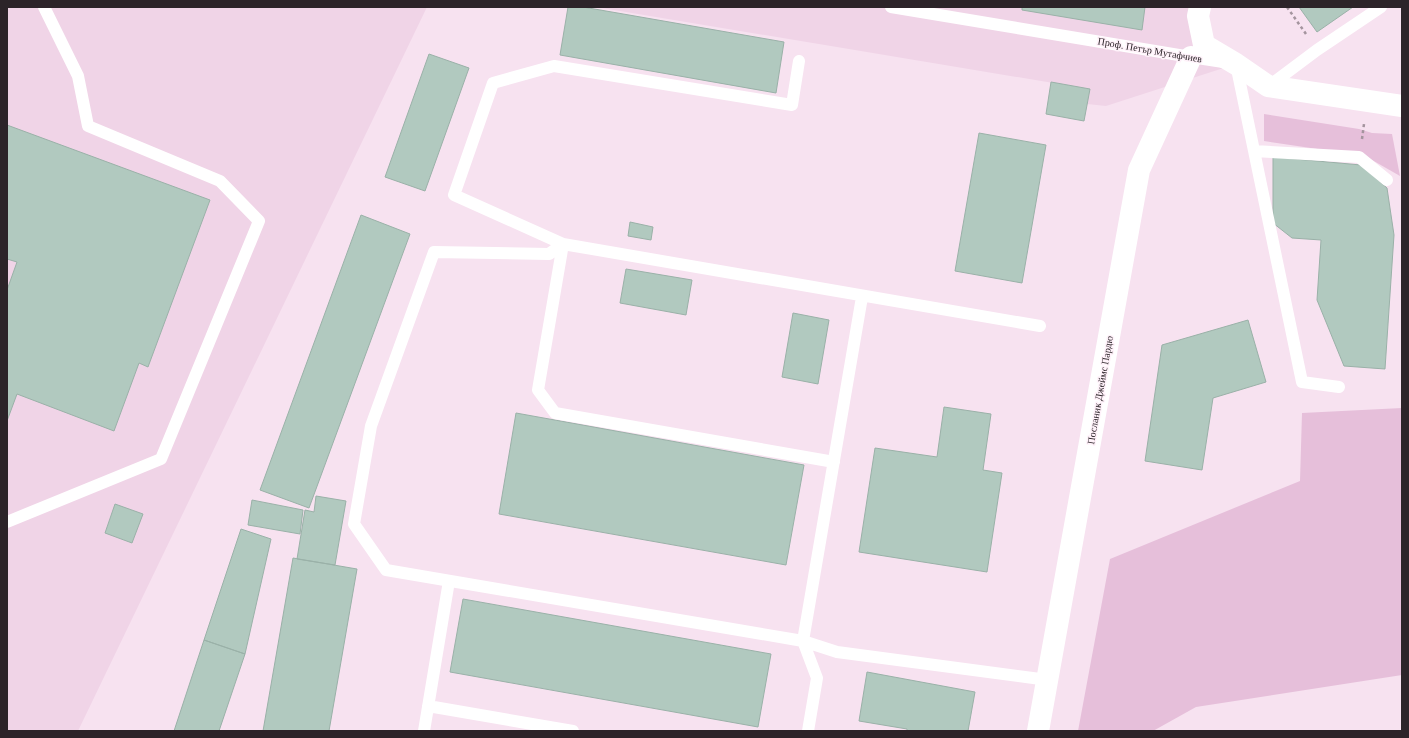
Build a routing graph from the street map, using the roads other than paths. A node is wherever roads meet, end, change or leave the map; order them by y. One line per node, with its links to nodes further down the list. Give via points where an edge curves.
1 (44, 7): 17 (lane, via 78,76 88,126 220,181 259,221 161,459)
2 (891, 7): 5 (lane, Проф. Петър Мутафчиев)
3 (1200, 7): 7 (street, via 1198,16 1204,45)
4 (1381, 7): 8 (lane)
5 (1191, 58): 7 (lane, Проф. Петър Мутафчиев); 20 (street, Посланик Джеймс Пардю, via 1139,170)
6 (799, 61): 12 (lane, via 792,105 554,66 492,83 454,195)
7 (1236, 64): 8 (street, Проф. Петър Мутафчиев); 10 (lane)
8 (1268, 86): 9 (street, Проф. Петър Мутафчиев)
9 (1402, 106)
10 (1254, 150): 11 (lane, via 1359,157); 15 (lane, via 1302,382)
11 (1387, 180)
12 (563, 244): 13 (lane); 16 (lane, via 538,390 555,413); 18 (lane, via 549,254 434,252 371,426 354,524 386,570)
13 (862, 296): 14 (lane); 16 (lane)
14 (1040, 326)
15 (1339, 387)
16 (834, 462): 19 (lane)
17 (7, 522)
18 (449, 581): 19 (lane); 21 (lane)
19 (803, 642): 20 (lane, via 837,652); 24 (lane, via 817,678)
20 (1048, 680): 25 (street, Посланик Джеймс Пардю)
21 (428, 706): 22 (lane); 23 (lane)
22 (424, 731)
23 (573, 731)
24 (808, 731)
25 (1038, 731)

